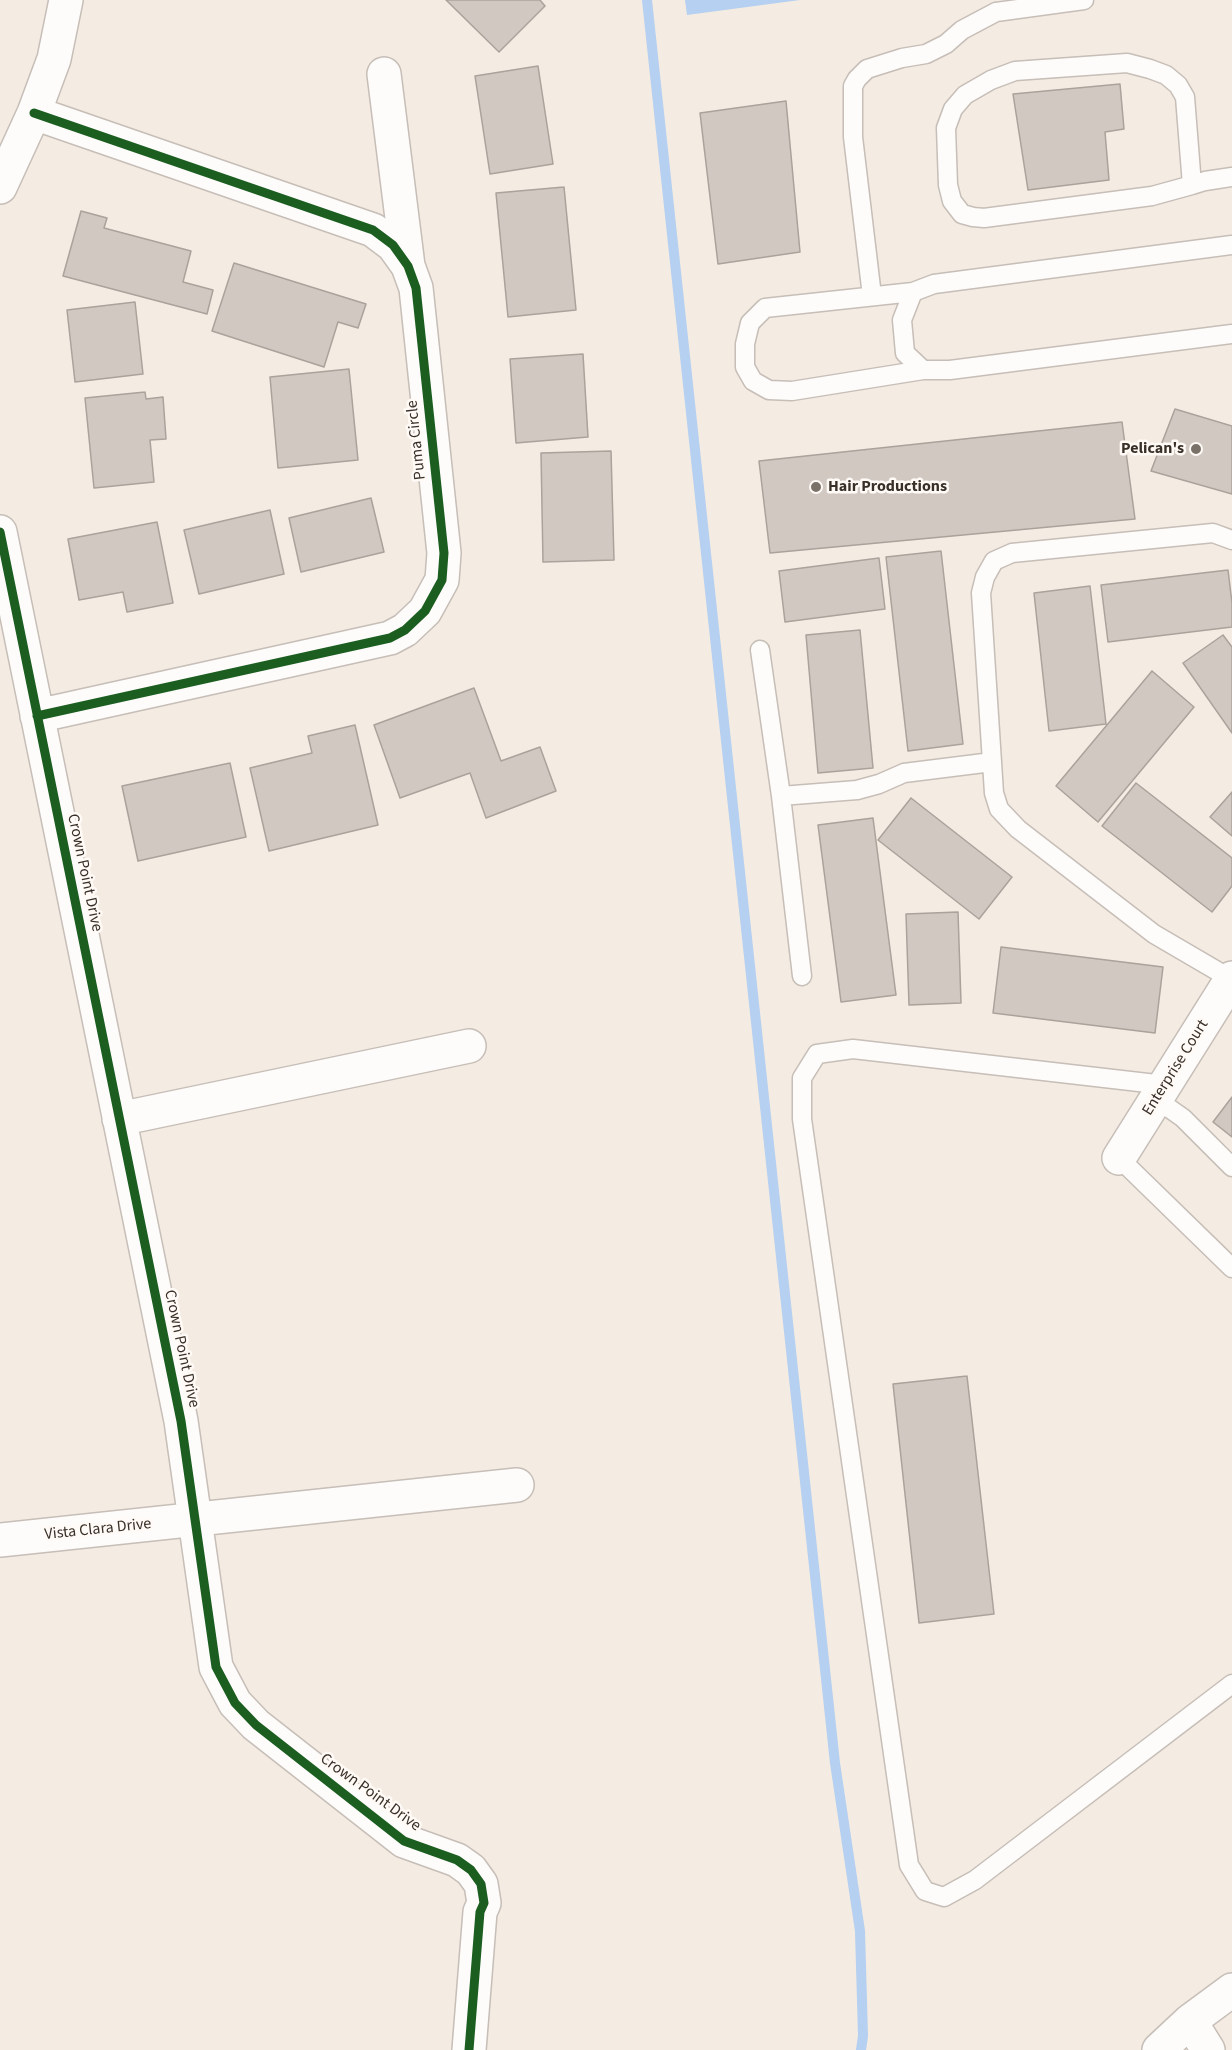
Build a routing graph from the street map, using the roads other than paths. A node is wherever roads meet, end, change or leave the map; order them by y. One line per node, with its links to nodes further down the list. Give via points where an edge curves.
1 (66, 0): 6 (street, via 54,59)
2 (981, 0): 4 (lane)
3 (1084, 0): 4 (lane, via 996,12)
4 (983, 19): 13 (lane, via 926,54 867,69 853,86 853,137)
5 (384, 74): 11 (street, Puma Circle)
6 (34, 113): 9 (street); 11 (street, Puma Circle, via 373,230 393,245)
7 (1232, 177): 8 (lane)
8 (1192, 185): 8 (lane, via 1152,196 973,217 962,214 952,201 946,128 953,109 965,95 1015,71 1127,63 1166,75 1185,97)
9 (0, 187)
10 (1232, 245): 12 (lane, via 934,284)
11 (408, 266): 19 (street, Puma Circle, via 416,288 444,553 442,580 425,611 390,638)
12 (913, 292): 13 (lane); 15 (lane, via 902,320 905,353)
13 (872, 296): 15 (lane, via 765,308 750,323 745,344 746,367 753,381 770,390 792,391)
14 (1232, 334): 15 (lane, via 950,370)
15 (923, 370)
16 (0, 532): 19 (street, Crown Point Drive)
17 (1232, 540): 20 (lane, via 1213,533 1178,536 1012,553 994,561 981,593)
18 (760, 651): 21 (lane)
19 (37, 716): 26 (street, Crown Point Drive)
20 (992, 762): 21 (lane, via 904,773 857,790); 23 (lane, via 999,809 1018,829 1154,934)
21 (781, 796): 22 (lane)
22 (802, 976)
23 (1232, 978): 25 (street, Enterprise Court)
24 (469, 1046): 26 (street)
25 (1160, 1092): 27 (street, Enterprise Court); 28 (lane); 33 (lane, via 853,1048 817,1054 802,1078 802,1119 909,1865 925,1891 944,1897 975,1880)
26 (119, 1119): 31 (street, Crown Point Drive, via 181,1421)
27 (1119, 1158): 29 (lane)
28 (1232, 1167)
29 (1232, 1268)
30 (517, 1485): 31 (street)
31 (196, 1520): 32 (street, Vista Clara Drive); 36 (street, Crown Point Drive, via 216,1667 235,1703 256,1725 404,1841 457,1860 481,1884 484,1903 480,1912)
32 (0, 1540)
33 (1232, 1684)
34 (1232, 1989): 35 (street)
35 (1190, 2020): 37 (street); 38 (street)
36 (470, 2050)
37 (1159, 2050)
38 (1208, 2050)

